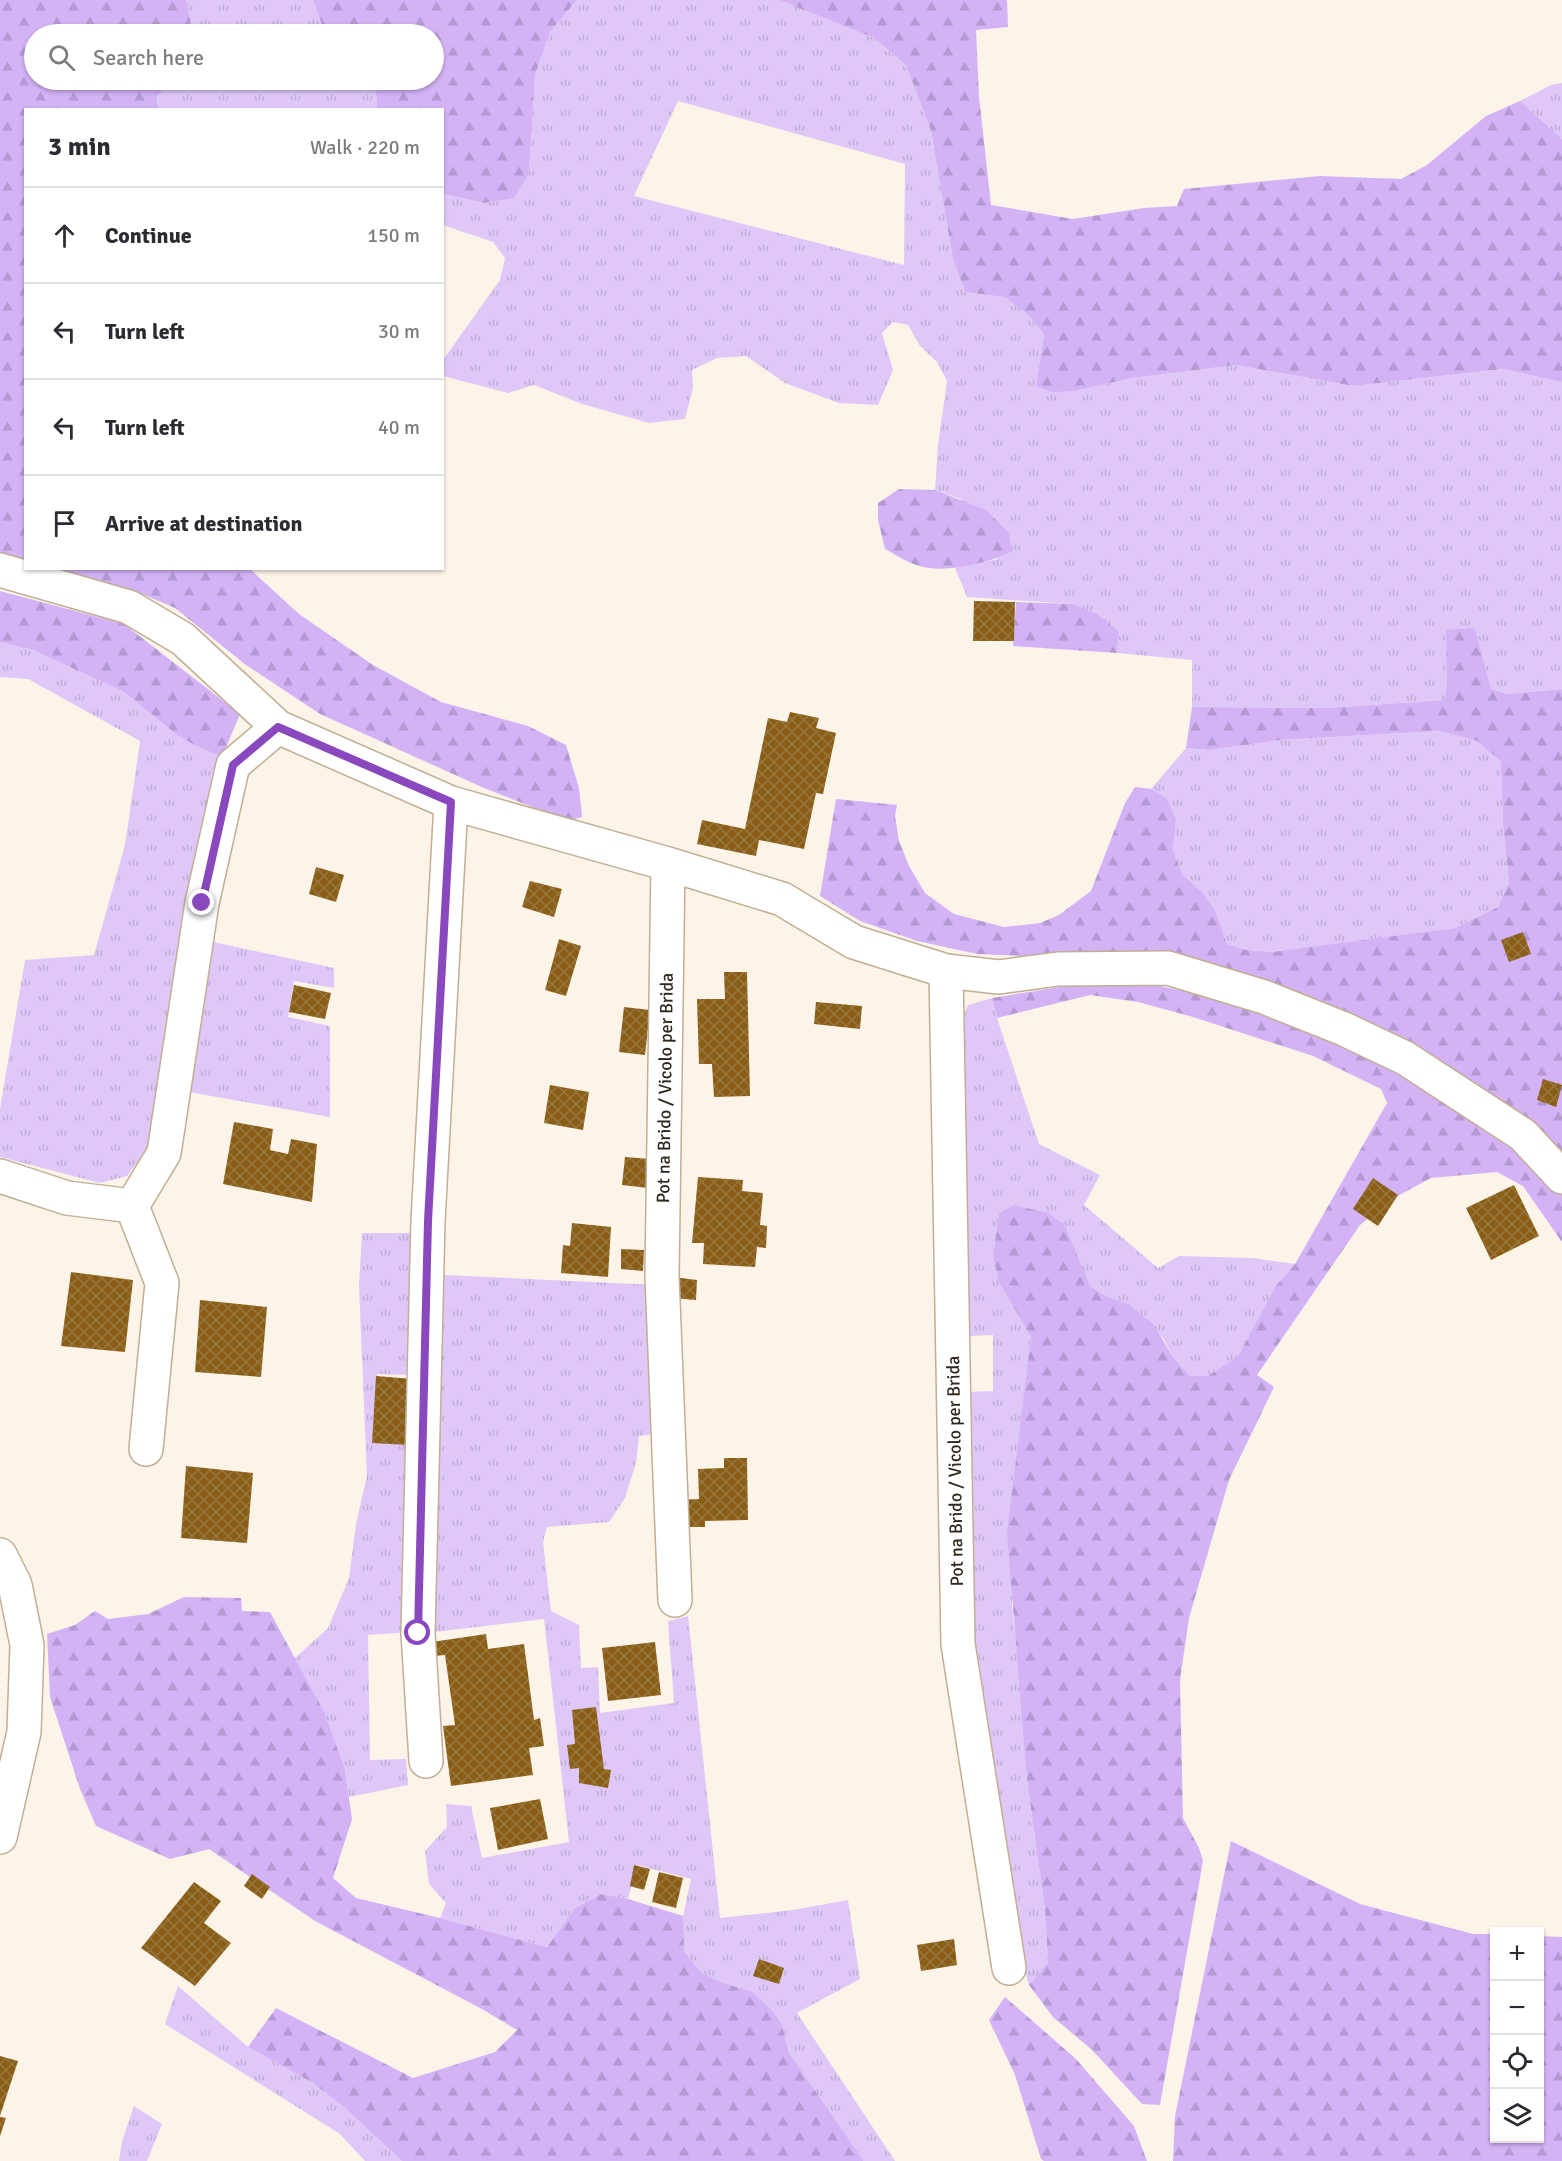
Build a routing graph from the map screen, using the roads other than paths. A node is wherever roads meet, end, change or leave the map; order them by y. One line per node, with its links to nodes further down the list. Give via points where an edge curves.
1 (0, 570): 2 (street, via 129,607 183,639)
2 (278, 727): 3 (street); 8 (street, via 233,765 202,903 164,1153)
3 (451, 802): 4 (street); 12 (street, via 428,1221 418,1633)
4 (668, 864): 5 (street, via 782,899 854,942); 11 (street, Pot na Brido / Vicolo per Brida, via 662,1276)
5 (946, 971): 7 (street, via 999,977 1058,969 1168,968 1264,997 1405,1058 1523,1135); 14 (street, Pot na Brido / Vicolo per Brida, via 958,1644)
6 (0, 1176): 8 (street, via 68,1198)
7 (1562, 1177)
8 (132, 1206): 9 (street, via 162,1282)
9 (146, 1449)
10 (0, 1555): 13 (street, via 15,1585 27,1646 24,1732)
11 (675, 1600)
12 (426, 1761)
13 (0, 1837)
14 (1009, 1968)

